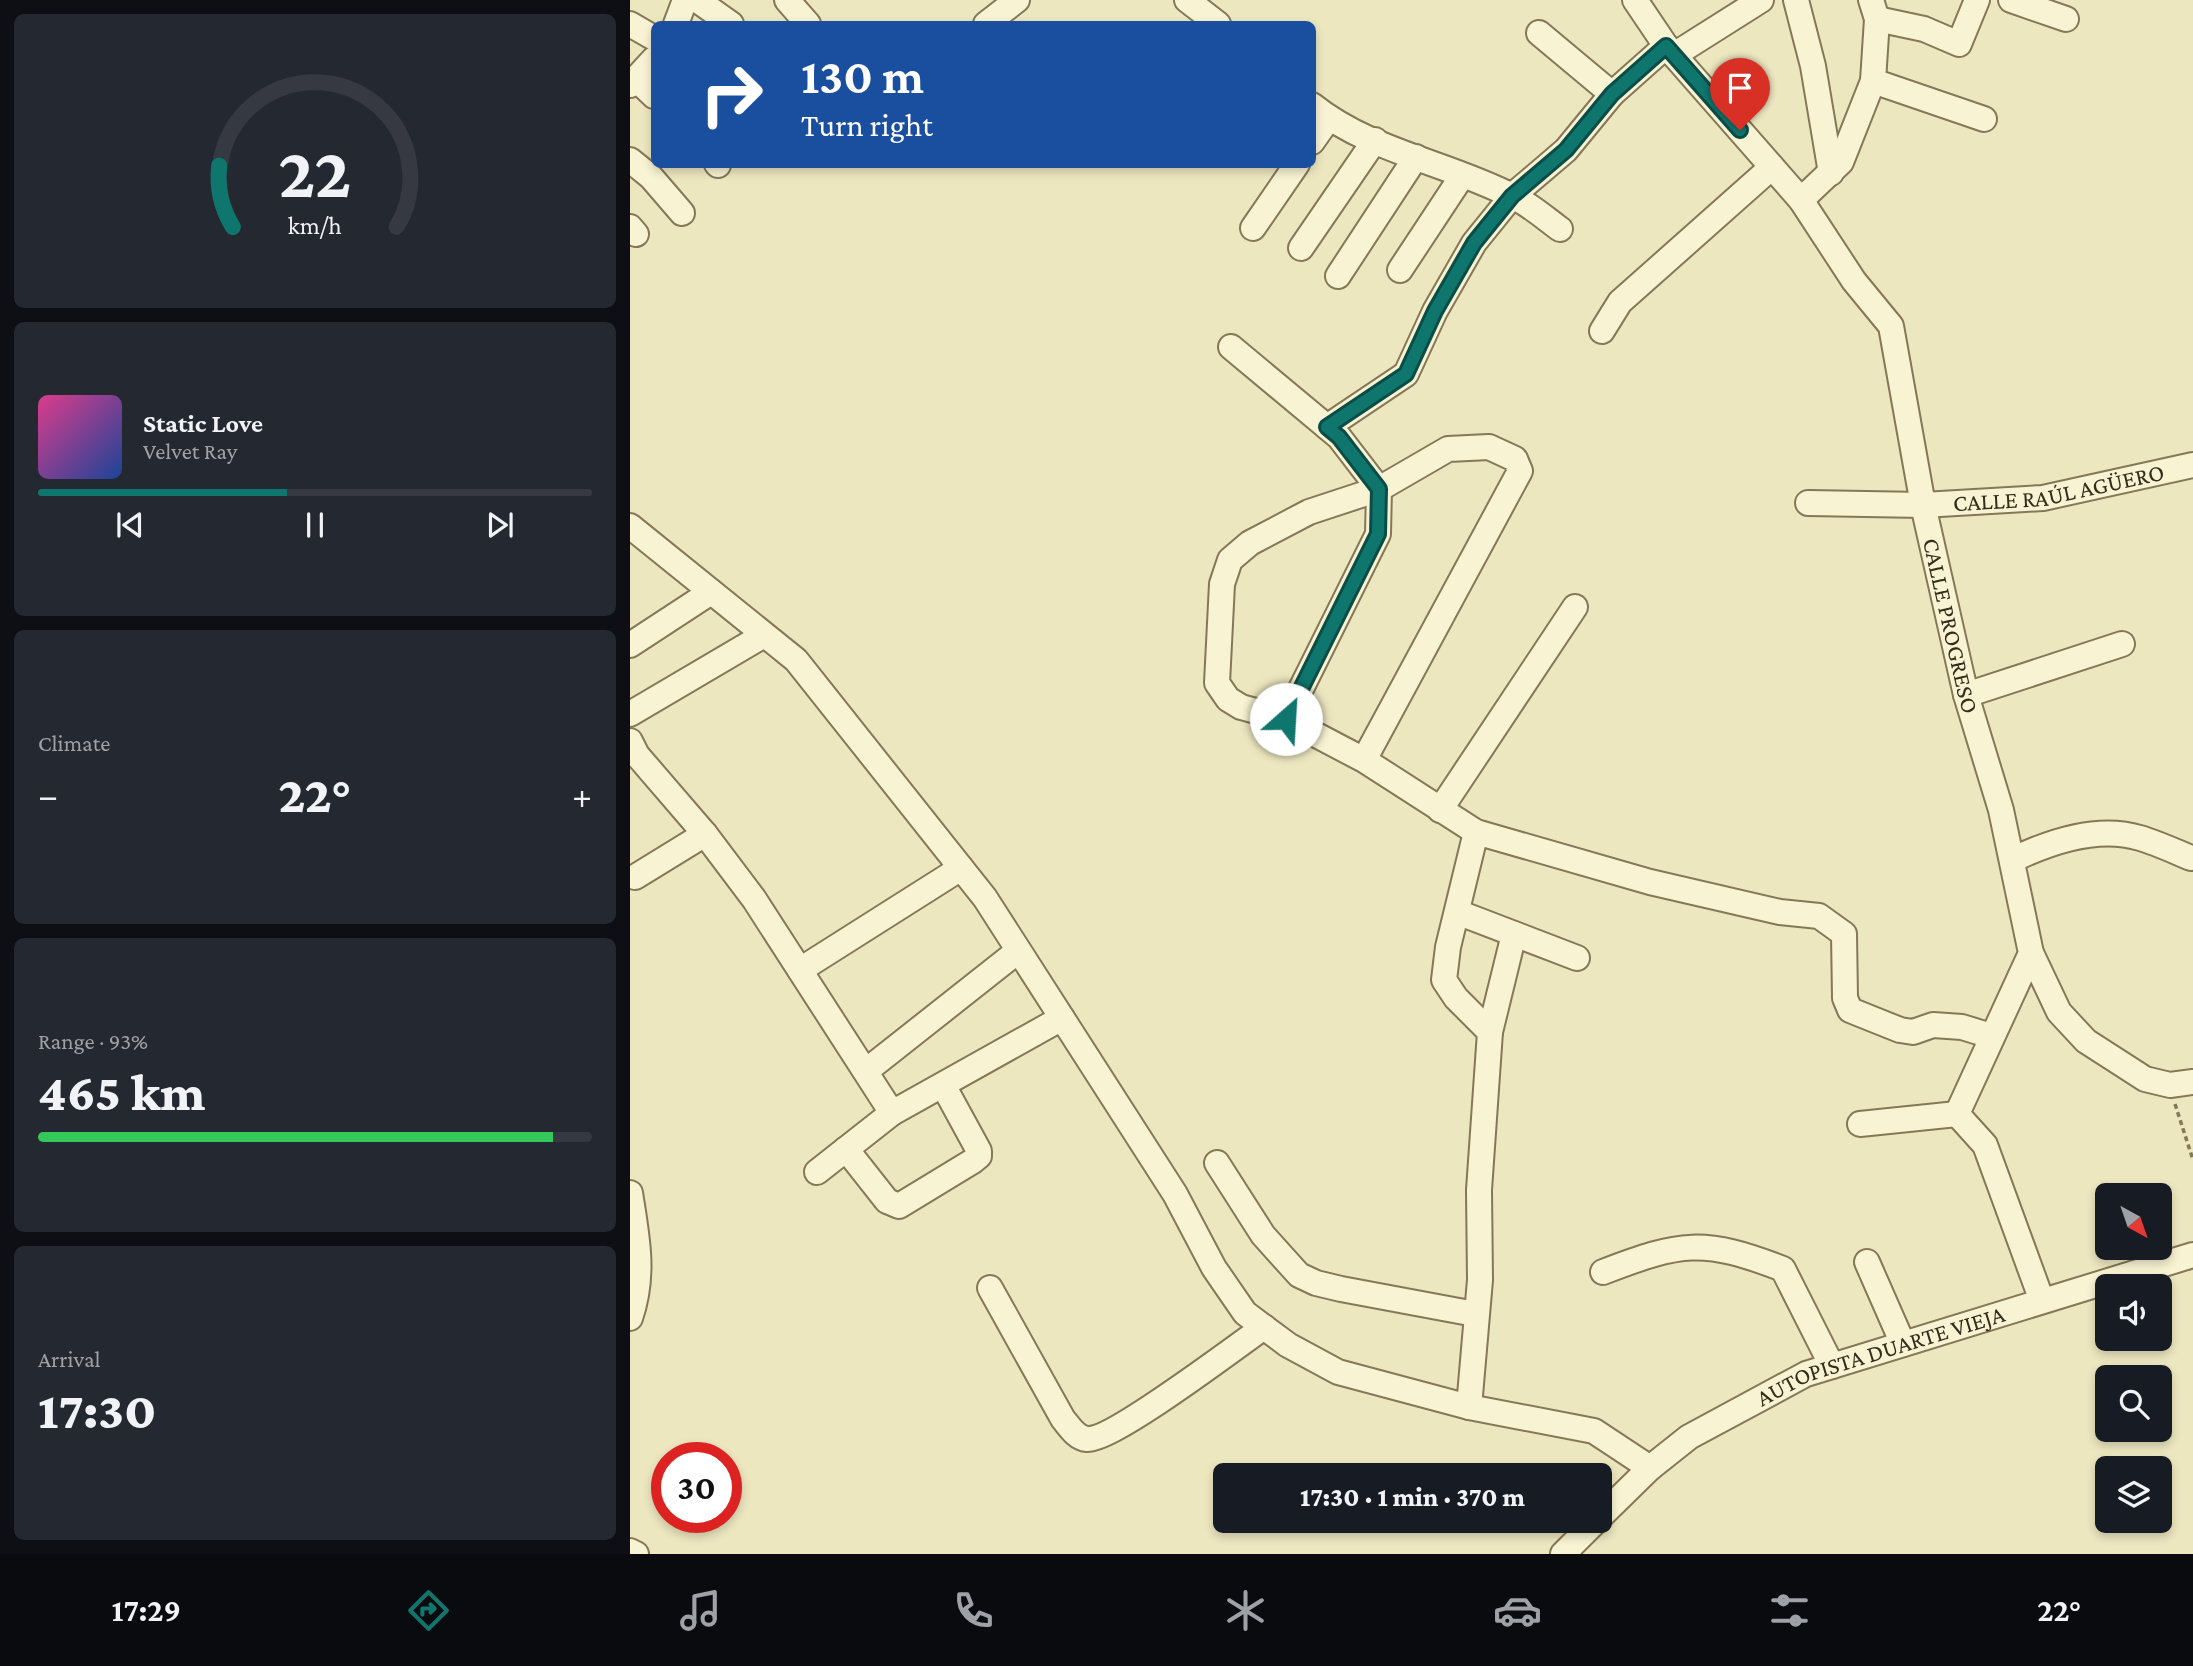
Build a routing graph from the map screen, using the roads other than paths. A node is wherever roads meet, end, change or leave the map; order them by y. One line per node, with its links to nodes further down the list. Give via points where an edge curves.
1 (685, 0): 13 (street)
2 (697, 0): 14 (street)
3 (787, 0): 15 (street)
4 (1017, 0): 16 (street)
5 (1187, 0): 17 (street)
6 (1635, 0): 21 (street, CALLE PROGRESO)
7 (1761, 0): 21 (street)
8 (1796, 0): 34 (street, via 1813,66)
9 (1977, 0): 11 (street, via 1959,44)
10 (2011, 0): 12 (street)
11 (1874, 10): 23 (street)
12 (2066, 19)
13 (677, 21)
14 (727, 21)
15 (805, 21)
16 (990, 21)
17 (1214, 21)
18 (630, 24): 20 (street)
19 (1539, 33): 26 (street)
20 (651, 36)
21 (1670, 51): 26 (street); 32 (street, CALLE PROGRESO)
22 (651, 62): 24 (street)
23 (1873, 81): 28 (street); 34 (street, via 1841,162)
24 (633, 82): 25 (street)
25 (651, 94)
26 (1612, 94): 36 (street, via 1566,150)
27 (1321, 112): 29 (street)
28 (1984, 119)
29 (1376, 140): 30 (street); 41 (street)
30 (1416, 158): 35 (street); 43 (street)
31 (630, 160): 38 (street)
32 (1773, 167): 37 (street, CALLE PROGRESO); 44 (street, via 1620,302)
33 (1294, 168): 39 (street)
34 (1831, 173): 37 (street)
35 (1462, 176): 36 (street); 42 (street)
36 (1512, 196): 40 (street); 46 (street, via 1474,243 1406,374)
37 (1801, 200): 50 (street, CALLE PROGRESO, via 1854,281 1891,326)
38 (682, 213)
39 (1253, 228)
40 (1560, 229)
41 (1301, 248)
42 (1400, 270)
43 (1338, 276)
44 (1602, 331)
45 (1231, 347): 46 (street)
46 (1327, 427): 48 (street)
47 (2193, 465): 50 (street, CALLE RAÚL AGÜERO, via 2043,498)
48 (1379, 489): 59 (street, via 1378,534); 59 (street, via 1309,512 1250,543 1230,560 1222,584 1217,682 1228,699 1241,707); 61 (street, via 1448,449 1489,447 1515,459 1520,471)
49 (1808, 503): 50 (street, CALLE RAÚL AGÜERO)
50 (1923, 505): 57 (street, CALLE PROGRESO)
51 (630, 526): 52 (street)
52 (711, 592): 54 (street); 56 (street)
53 (1575, 607): 62 (street)
54 (764, 635): 58 (street); 67 (street, via 796,660)
55 (2122, 644): 57 (street)
56 (630, 645)
57 (1966, 695): 66 (street, CALLE PROGRESO)
58 (630, 714)
59 (1286, 719): 61 (street)
60 (632, 751): 64 (street)
61 (1364, 760): 62 (street)
62 (1440, 810): 63 (street)
63 (1476, 832): 69 (street); 77 (street, via 1650,882 1780,912 1819,916 1844,934 1845,998 1850,1010 1900,1030 1913,1032 1933,1025)
64 (705, 834): 68 (street); 74 (street)
65 (2191, 858): 66 (street, via 2138,837 2100,834 2045,844)
66 (2012, 860): 72 (street, CALLE PROGRESO)
67 (961, 868): 71 (street); 74 (street)
68 (635, 877)
69 (1457, 912): 70 (street); 76 (street, via 1444,980)
70 (1514, 934): 73 (street); 76 (street)
71 (1018, 951): 75 (street); 78 (street)
72 (2031, 953): 77 (street); 79 (street, CALLE PROGRESO, via 2059,1012 2086,1041 2145,1079)
73 (1577, 958)
74 (800, 970): 78 (street)
75 (1062, 1018): 80 (street); 95 (street, via 1175,1194 1214,1268 1245,1313)
76 (1490, 1032): 93 (street)
77 (1991, 1036): 82 (street)
78 (866, 1071): 81 (street)
79 (2181, 1084)
80 (943, 1085): 81 (street); 84 (street, via 979,1151 973,1161 900,1206 887,1201)
81 (892, 1113): 84 (street)
82 (1957, 1114): 83 (street); 92 (street, via 1985,1145)
83 (1860, 1124)
84 (846, 1149): 86 (street)
85 (1217, 1163): 93 (street, via 1263,1235 1299,1275 1341,1289)
86 (817, 1172)
87 (630, 1193): 94 (street, via 641,1257)
88 (2193, 1255): 92 (street, AUTOPISTA DUARTE VIEJA)
89 (1867, 1262): 96 (street)
90 (1603, 1272): 97 (street, via 1661,1250 1693,1246 1715,1247 1783,1269)
91 (990, 1288): 95 (street, via 1063,1419 1086,1439 1135,1416)
92 (2042, 1301): 96 (street, AUTOPISTA DUARTE VIEJA)
93 (1475, 1314): 98 (street)
94 (630, 1318)
95 (1264, 1327): 98 (street, via 1338,1372)
96 (1903, 1344): 97 (street, AUTOPISTA DUARTE VIEJA)
97 (1832, 1366): 99 (street, AUTOPISTA DUARTE VIEJA, via 1806,1374 1689,1437)
98 (1469, 1407): 99 (street, via 1594,1431)
99 (1650, 1468): 100 (street, AUTOPISTA DUARTE VIEJA)
100 (1612, 1505)
101 (1584, 1533): 104 (street, AUTOPISTA DUARTE VIEJA)
102 (630, 1550): 103 (street)
103 (636, 1554)
104 (1563, 1554)

